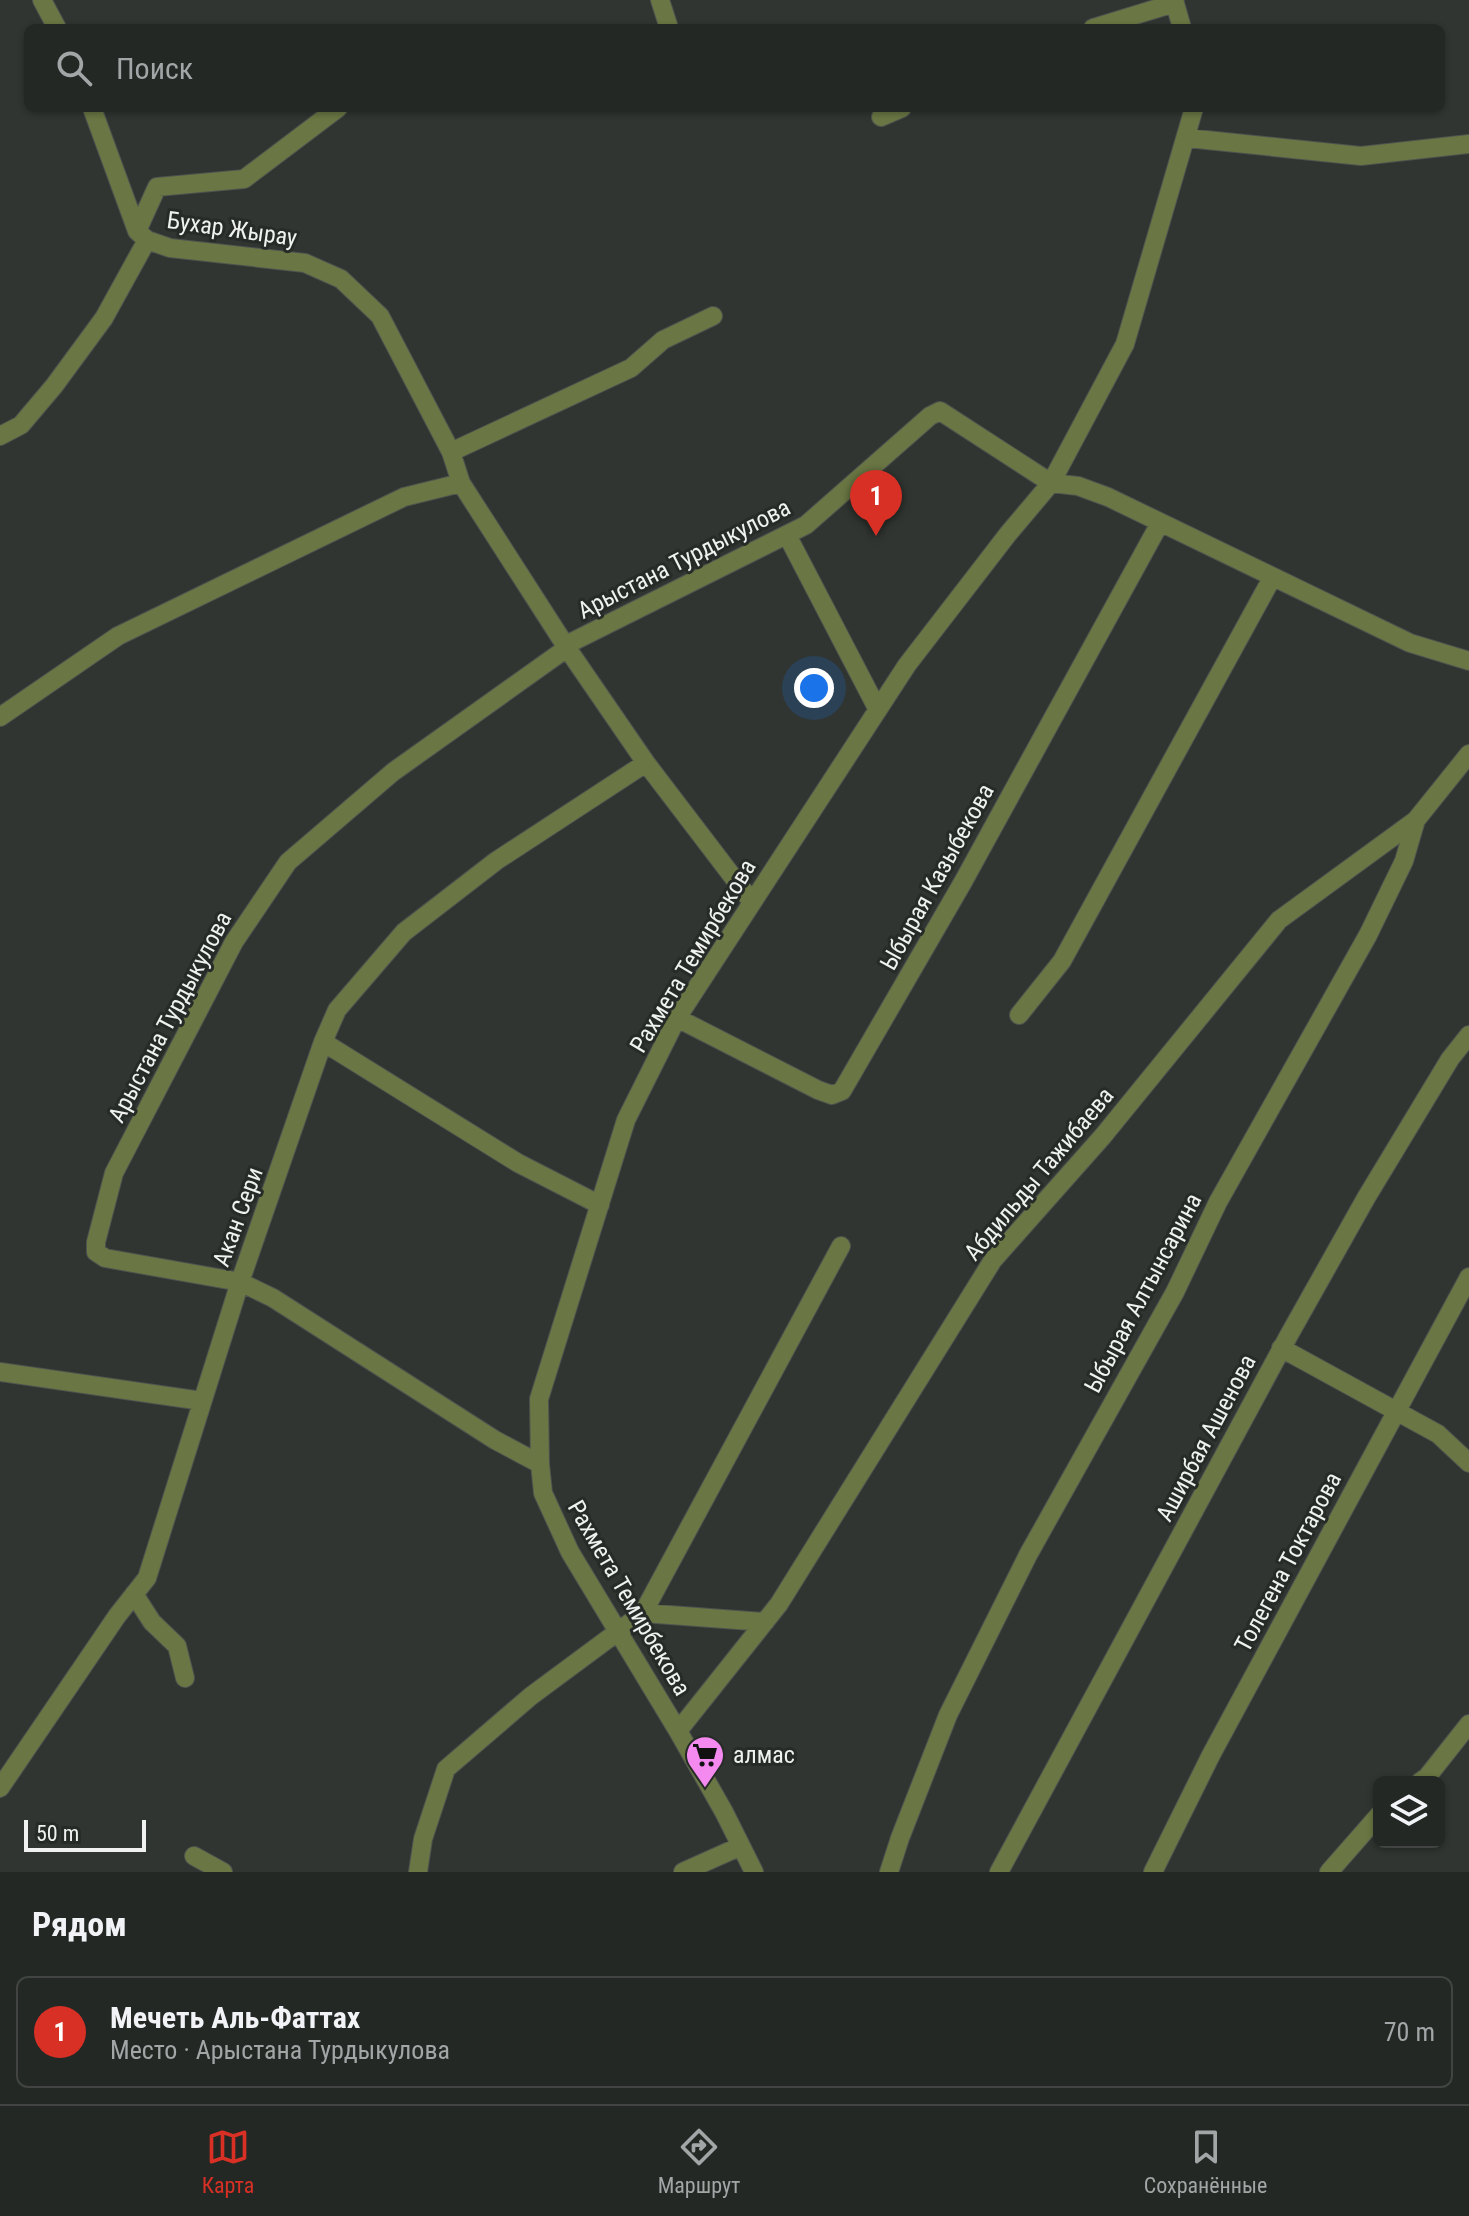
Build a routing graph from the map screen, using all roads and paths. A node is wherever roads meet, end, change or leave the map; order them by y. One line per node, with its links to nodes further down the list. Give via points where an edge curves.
1 (42, 0): 4 (street)
2 (660, 0): 5 (street)
3 (1174, 1): 6 (street); 7 (street)
4 (55, 24)
5 (668, 24)
6 (1105, 24)
7 (1181, 24)
8 (94, 112): 15 (street, Бухар Жырау)
9 (333, 112): 15 (street, via 244,179 157,187)
10 (893, 112): 12 (street)
11 (1193, 112): 13 (street, Рахмета Темирбекова)
12 (881, 117)
13 (1187, 138): 14 (street, via 1361,156); 20 (street, Рахмета Темирбекова, via 1125,344)
14 (1469, 144)
15 (142, 236): 17 (street, via 104,318 21,425); 18 (street, Бухар Жырау, via 170,248 305,263 341,279 380,316)
16 (713, 316): 18 (street, via 663,340 631,368)
17 (0, 436)
18 (451, 452): 19 (street, Бухар Жырау)
19 (461, 483): 24 (street, Бухар Жырау); 27 (street, via 404,497 118,636)
20 (1051, 483): 21 (street, via 1108,497); 22 (street, Арыстана Турдыкулова, via 940,411 806,525); 26 (street, Рахмета Темирбекова, via 907,665)
21 (1160, 523): 23 (street); 33 (street, Ыбырая Казыбекова, via 842,1091 832,1095 818,1090)
22 (787, 535): 24 (street, Арыстана Турдыкулова); 26 (street)
23 (1272, 578): 25 (street, via 1410,643); 32 (street, via 1062,961)
24 (566, 647): 29 (street, Бухар Жырау); 39 (street, Арыстана Турдыкулова, via 393,772 288,862 234,942 114,1173 96,1252 105,1258)
25 (1469, 661)
26 (878, 710): 31 (street, Рахмета Темирбекова)
27 (0, 717)
28 (1469, 754): 30 (street, Ыбырая Алтынсарина)
29 (646, 763): 31 (street, Бухар Жырау); 35 (street, Акан Сери, via 496,861 404,932 337,1010)
30 (1416, 820): 48 (street, Абдильды Тажибаева, via 1279,920 1103,1136 993,1260); 62 (street, Ыбырая Алтынсарина, via 1404,861 1368,935 1028,1555 948,1715)
31 (752, 902): 33 (street, Рахмета Темирбекова)
32 (1019, 1015)
33 (677, 1018): 36 (street, Рахмета Темирбекова, via 626,1120)
34 (1469, 1035): 40 (street, Аширбая Ашенова, via 1366,1198)
35 (323, 1042): 36 (street, via 518,1163); 39 (street, Акан Сери)
36 (600, 1205): 45 (street, Рахмета Темирбекова, via 539,1399)
37 (841, 1246): 47 (street)
38 (1469, 1277): 43 (street, Толегена Токтарова)
39 (240, 1282): 42 (street, Акан Сери); 45 (street)
40 (1281, 1348): 43 (street); 63 (street, Аширбая Ашенова)
41 (0, 1372): 42 (street)
42 (202, 1401): 46 (street, Акан Сери, via 147,1578)
43 (1397, 1411): 44 (street, via 1438,1434); 64 (street, Толегена Токтарова)
44 (1469, 1463)
45 (540, 1464): 49 (street, Рахмета Темирбекова, via 543,1493)
46 (134, 1594): 50 (street, via 177,1646); 54 (street, Акан Сери)
47 (643, 1613): 48 (street); 49 (street)
48 (765, 1622): 52 (street, Абдильды Тажибаева)
49 (616, 1631): 52 (street, Рахмета Темирбекова); 59 (street, via 446,1769)
50 (185, 1678)
51 (1469, 1724): 53 (street)
52 (678, 1731): 56 (street, Рахмета Темирбекова)
53 (1428, 1776)
54 (0, 1788)
55 (1373, 1822): 65 (street)
56 (741, 1846): 60 (street); 61 (street, Рахмета Темирбекова)
57 (194, 1856): 58 (street)
58 (223, 1872)
59 (418, 1872)
60 (683, 1872)
61 (754, 1872)
62 (889, 1872)
63 (999, 1872)
64 (1153, 1872)
65 (1329, 1872)

